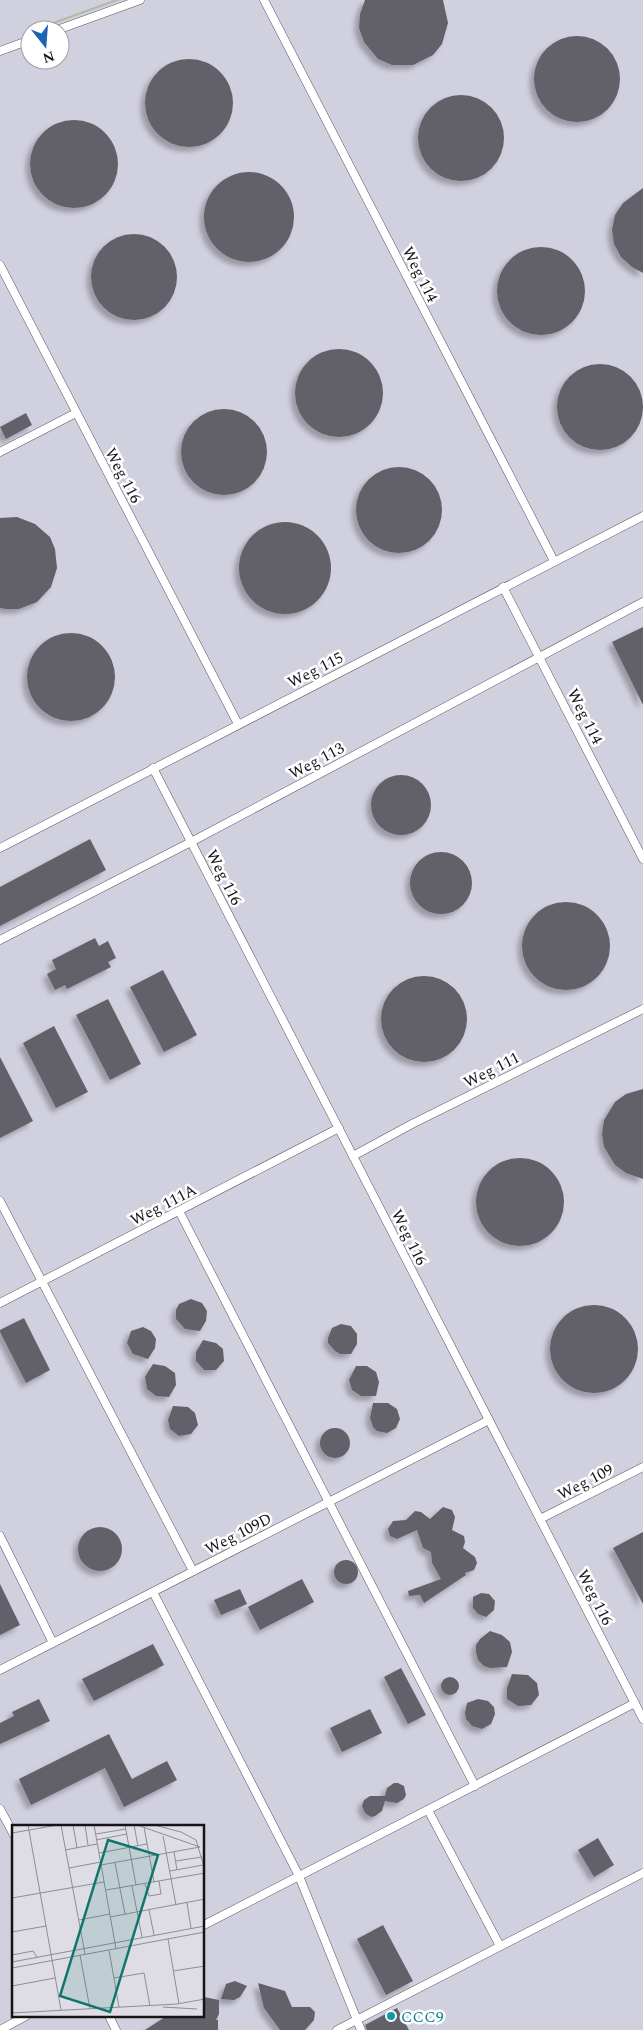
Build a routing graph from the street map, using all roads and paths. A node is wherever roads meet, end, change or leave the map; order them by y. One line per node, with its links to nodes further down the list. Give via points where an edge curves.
1 (140, 0): 3 (lane)
2 (264, 0): 10 (lane, Weg 114)
3 (70, 25)
4 (20, 44): 5 (lane)
5 (0, 51)
6 (0, 266): 7 (lane, Weg 116)
7 (76, 413): 8 (lane); 14 (lane, Weg 116)
8 (0, 452)
9 (643, 516): 10 (lane, Weg 115)
10 (554, 561): 11 (lane, Weg 115)
11 (503, 587): 13 (lane, Weg 114); 14 (lane, Weg 115)
12 (643, 602): 13 (lane, Weg 113)
13 (540, 658): 16 (lane, Weg 113); 18 (lane, Weg 114)
14 (238, 724): 15 (lane, Weg 115)
15 (153, 768): 16 (lane, Weg 116); 17 (lane, Weg 115)
16 (191, 842): 19 (lane, Weg 113); 21 (lane, Weg 116)
17 (0, 848)
18 (643, 859)
19 (0, 940)
20 (643, 1008): 22 (lane, Weg 111)
21 (339, 1128): 22 (lane, Weg 116); 24 (lane, Weg 111A)
22 (353, 1156): 27 (lane, Weg 116)
23 (0, 1201): 25 (lane)
24 (180, 1210): 25 (lane, Weg 111A); 29 (lane)
25 (42, 1281): 26 (lane, Weg 111A); 32 (lane)
26 (0, 1303)
27 (489, 1420): 29 (lane, Weg 109D); 30 (lane, Weg 116)
28 (643, 1467): 30 (lane, Weg 109)
29 (329, 1502): 32 (lane, Weg 109D); 38 (lane)
30 (540, 1519): 36 (lane, Weg 116)
31 (0, 1536): 34 (lane)
32 (194, 1571): 33 (lane, Weg 109D)
33 (152, 1592): 34 (lane, Weg 109D); 43 (lane)
34 (53, 1643): 35 (lane, Weg 109D)
35 (0, 1670)
36 (635, 1703): 37 (lane, Weg 116); 38 (lane)
37 (643, 1719)
38 (475, 1786): 40 (lane)
39 (0, 1809): 41 (lane)
40 (428, 1810): 43 (lane); 45 (lane)
41 (12, 1831)
42 (643, 1873): 45 (lane)
43 (299, 1876): 44 (lane); 48 (lane)
44 (205, 1924)
45 (500, 1946): 48 (lane)
46 (22, 2018): 49 (lane)
47 (110, 2018): 50 (lane)
48 (356, 2020): 51 (lane); 52 (lane)
49 (0, 2030)
50 (116, 2030)
51 (337, 2030)
52 (361, 2030)

